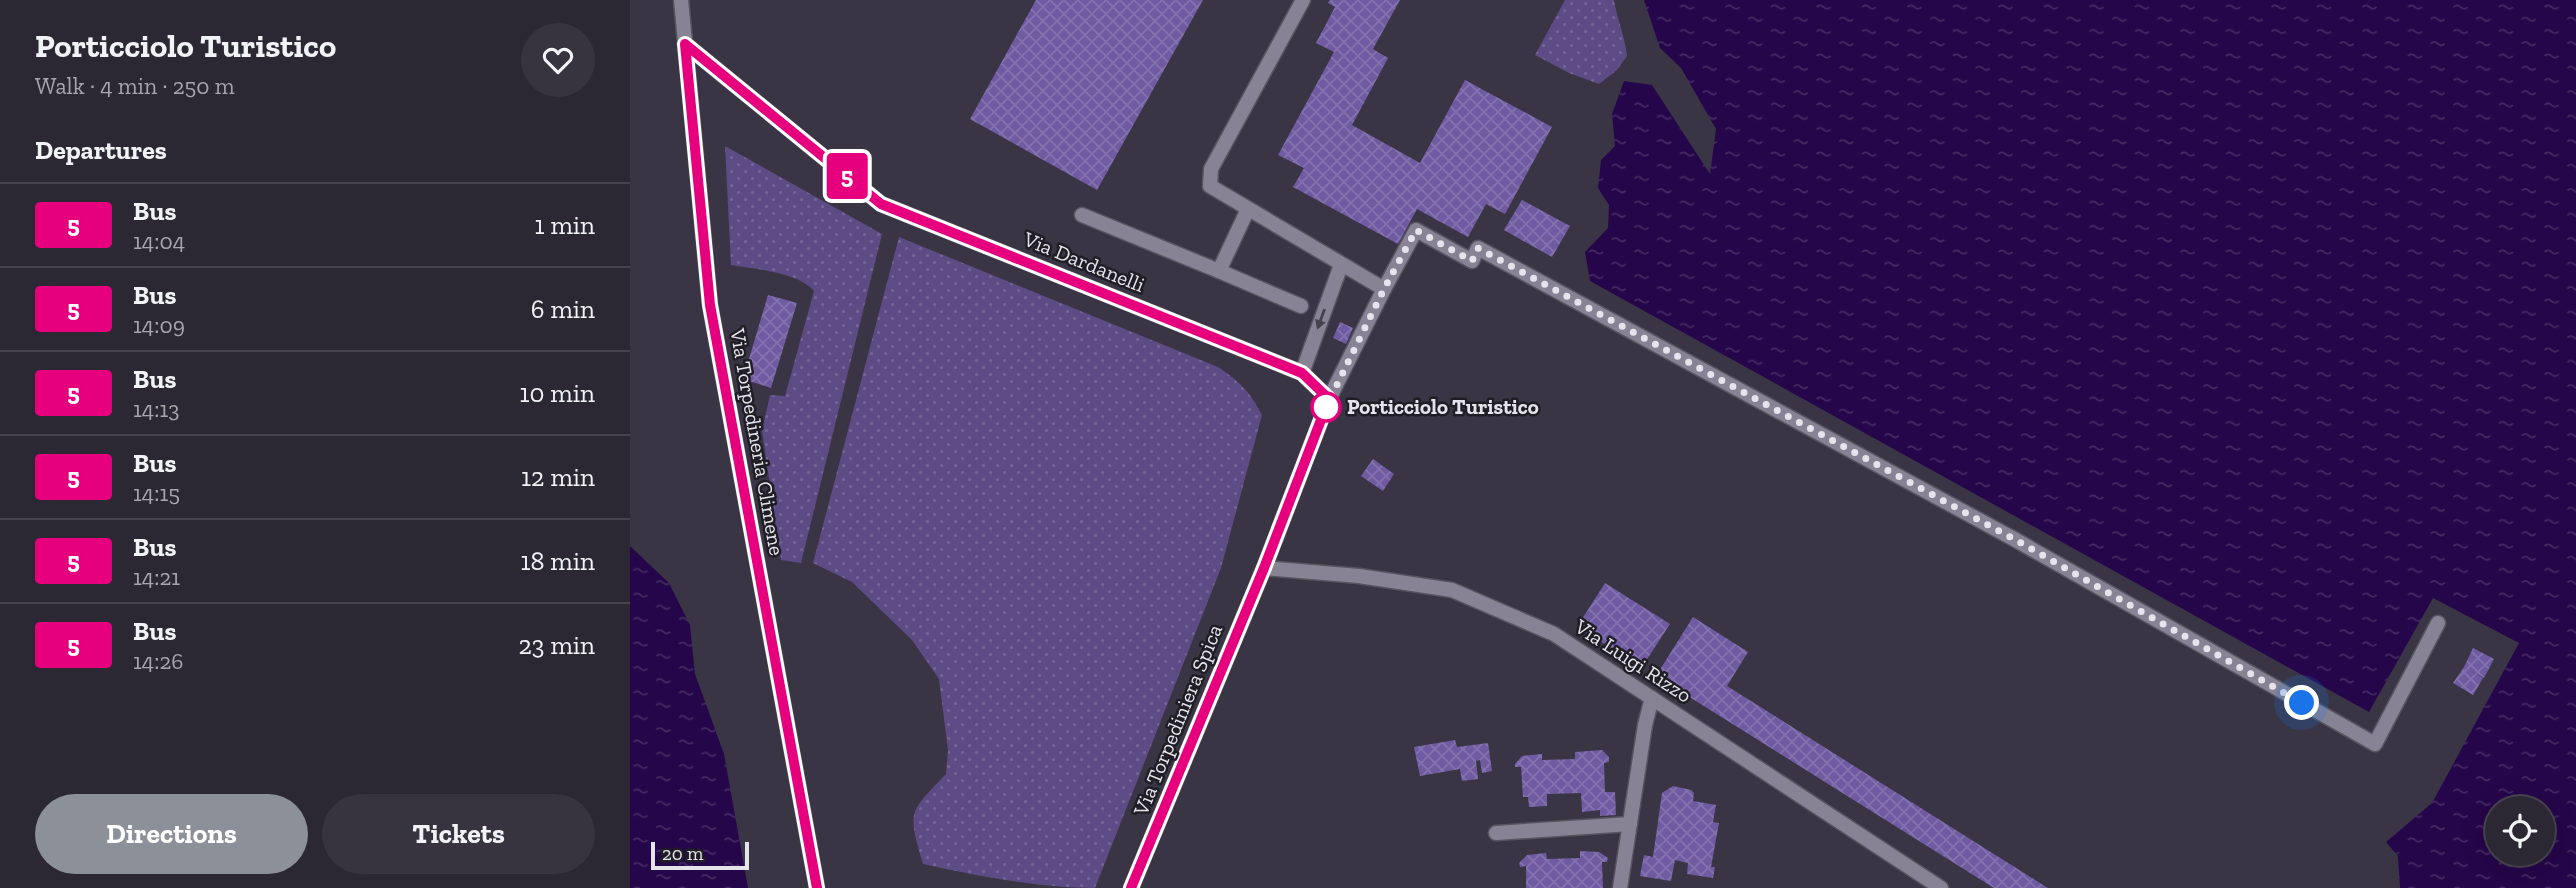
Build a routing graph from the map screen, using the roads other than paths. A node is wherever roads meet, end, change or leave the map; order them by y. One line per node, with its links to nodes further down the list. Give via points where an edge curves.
1 (681, 0): 3 (street, Via Torpedineria Climene)
2 (1303, 0): 4 (street, via 1211,169 1210,186)
3 (685, 44): 10 (street, Via Dardanelli, via 881,204); 17 (street, Via Torpedineria Climene, via 710,305)
4 (1248, 209): 6 (street); 7 (street)
5 (1082, 215): 7 (street)
6 (1340, 265): 8 (street); 10 (street, one-way to 10)
7 (1219, 271): 9 (street)
8 (1384, 289): 11 (street); 13 (street, via 1416,230 1472,261 1478,248 2014,539 2375,744)
9 (1301, 306)
10 (1302, 373): 11 (street, Via Dardanelli)
11 (1329, 399): 12 (street)
12 (1264, 568): 14 (street, Via Luigi Rizzo, via 1452,590 1554,634); 18 (street, Via Torpediniera Spica)
13 (2438, 623)
14 (1652, 698): 15 (street); 20 (street, Via Luigi Rizzo)
15 (1630, 824): 16 (street); 19 (street)
16 (1496, 833)
17 (817, 888)
18 (1131, 888)
19 (1621, 888)
20 (1941, 888)

